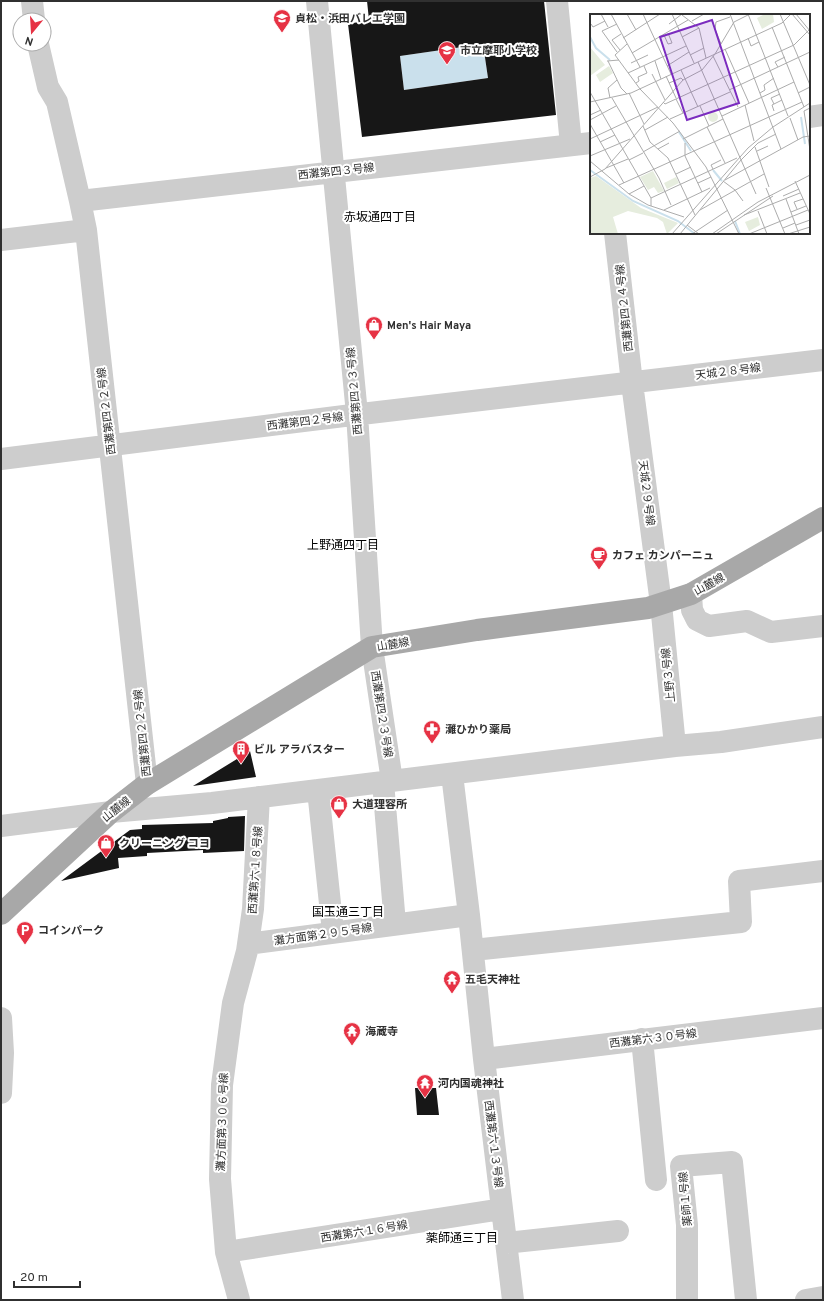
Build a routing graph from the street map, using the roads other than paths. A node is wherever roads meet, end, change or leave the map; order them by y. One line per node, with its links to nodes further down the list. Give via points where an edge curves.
1 (32, 1): 4 (street)
2 (317, 1): 9 (street, 西灘第四２３号線)
3 (557, 1): 8 (street)
4 (33, 12)
5 (40, 52): 10 (street, 西灘第四２２号線, via 48,87 57,102)
6 (823, 115): 7 (street)
7 (810, 117)
8 (581, 144): 9 (street, 西灘第四３号線)
9 (334, 172): 10 (street, 西灘第四３号線); 16 (street, 西灘第四２３号線)
10 (80, 201): 11 (street, 西灘第四２２号線)
11 (86, 230): 13 (street); 17 (street, 西灘第四２２号線)
12 (615, 234): 15 (street, 西灘第四２４号線)
13 (1, 240)
14 (823, 360): 15 (street, 天城２８号線)
15 (632, 383): 16 (street, 西灘第四２号線); 21 (street, 天城２９号線)
16 (357, 414): 17 (street, 西灘第四２号線); 23 (street, 西灘第四２３号線)
17 (110, 445): 18 (street, 西灘第四２号線); 28 (street, 西灘第四２２号線)
18 (1, 458)
19 (823, 518): 20 (main road, 山麓線)
20 (691, 594): 21 (main road, 山麓線); 22 (street, via 692,610 697,620 709,626 747,621 771,632)
21 (661, 604): 23 (main road, 山麓線, via 648,608 477,630); 25 (street, 上野３号線)
22 (823, 626)
23 (372, 647): 27 (street, 西灘第四２３号線); 28 (main road, 山麓線)
24 (823, 727): 25 (street)
25 (675, 746): 26 (street)
26 (452, 774): 27 (street); 35 (street, 西灘第六１３号線)
27 (387, 782): 29 (street); 36 (street, 西灘第四２３号線)
28 (147, 784): 31 (main road, 山麓線)
29 (318, 790): 30 (street); 37 (street)
30 (259, 797): 31 (street); 38 (street, 西灘第六１８号線, via 253,909)
31 (111, 812): 32 (street); 34 (main road, 山麓線)
32 (1, 826)
33 (823, 871): 39 (street, via 739,881 740,922)
34 (1, 914)
35 (469, 915): 36 (street, 灘方面第２９５号線); 39 (street, 西灘第六１３号線)
36 (395, 924): 37 (street, 灘方面第２９５号線)
37 (333, 932): 38 (street, 灘方面第２９５号線)
38 (248, 944): 49 (street, 灘方面第３０６号線, via 233,1003 222,1085 220,1178)
39 (472, 950): 43 (street, 西灘第六１３号線)
40 (1, 1018): 44 (street)
41 (823, 1018): 42 (street, 西灘第六３０号線)
42 (642, 1039): 43 (street, 西灘第六３０号線); 45 (street)
43 (484, 1059): 46 (street, 西灘第六１３号線)
44 (1, 1094)
45 (656, 1180)
46 (502, 1210): 48 (street, 西灘第六１３号線); 49 (street, 西灘第六１６号線)
47 (618, 1231): 48 (street)
48 (506, 1244): 52 (street, 西灘第六１３号線)
49 (226, 1252): 51 (street, 灘方面第３０６号線)
50 (823, 1297): 55 (street)
51 (239, 1300)
52 (513, 1300)
53 (687, 1300): 54 (street, 薬師１号線, via 687,1225 681,1166 732,1162)
54 (746, 1300)
55 (806, 1300)

